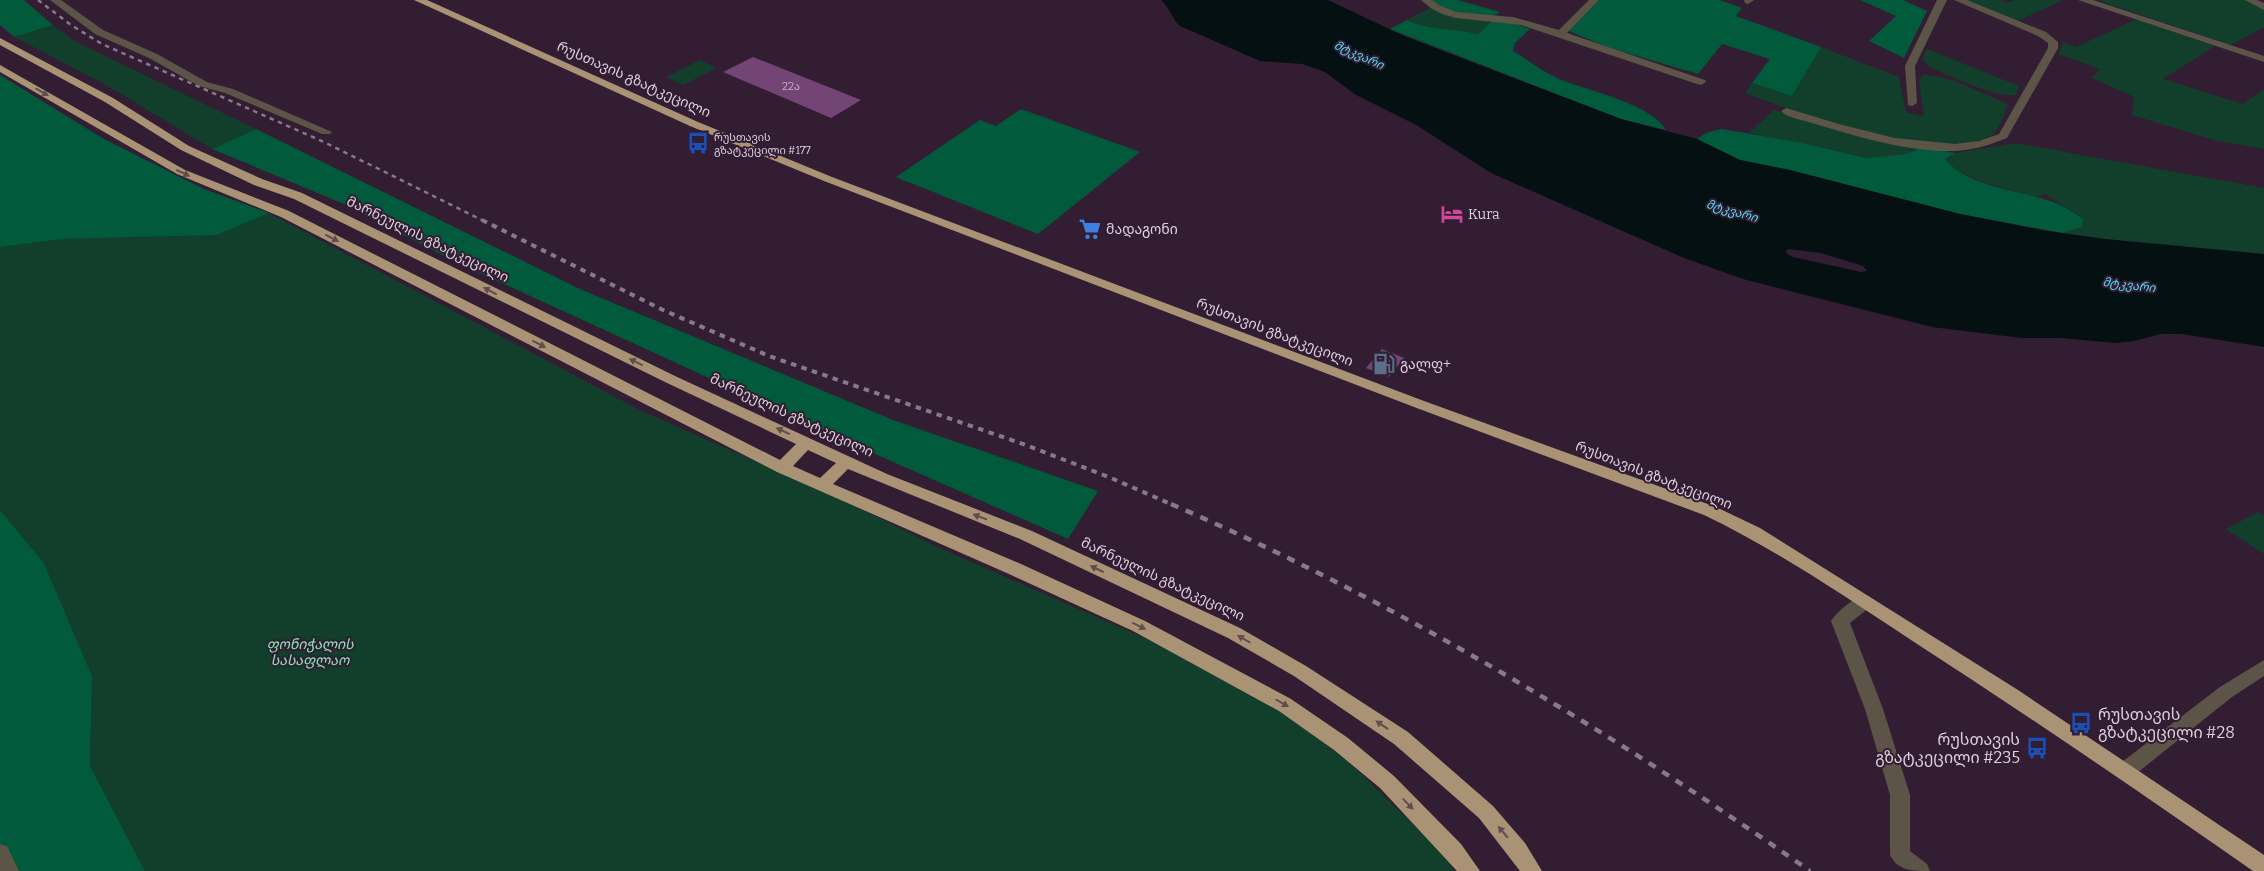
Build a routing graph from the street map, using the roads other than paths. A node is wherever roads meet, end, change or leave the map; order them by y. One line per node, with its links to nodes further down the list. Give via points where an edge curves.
1 (55, 0): 17 (street, via 99,32 153,56 203,84 229,91)
2 (419, 0): 22 (highway, რუსთავის გზატკეცილი, via 694,124 828,179 1710,511 1754,532)
3 (1426, 0): 10 (street, via 1453,15 1512,20)
4 (1594, 0): 10 (street)
5 (1942, 0): 15 (street, via 1910,66)
6 (1959, 0): 16 (street, via 2042,34 2053,42 2053,48 2003,136 1971,147 1941,147 1897,141)
7 (2083, 0): 12 (street)
8 (2250, 0): 9 (street)
9 (2264, 7)
10 (1561, 34): 14 (street)
11 (0, 41): 18 (highway, მარნეულის გზატკეცილი, one-way to 11, via 670,379 298,196 222,167)
12 (2264, 59)
13 (0, 68): 20 (highway, one-way to 20, via 181,172 285,214)
14 (1701, 82)
15 (1912, 103)
16 (1786, 111)
17 (326, 132)
18 (807, 442): 19 (highway, მარნეულის გზატკეცილი); 20 (highway)
19 (846, 461): 21 (highway); 29 (highway, მარნეულის გზატკეცილი, one-way to 19, via 1486,812 1415,750 1300,671 1234,634 1034,539)
20 (782, 468): 21 (highway)
21 (821, 486): 28 (highway, one-way to 28, via 1139,626 1285,704 1341,744 1386,782)
22 (1864, 602): 24 (highway, რუსთავის გზატკეცილი); 30 (street, via 1840,621 1874,710 1900,795 1900,855)
23 (2264, 668): 24 (street, via 2226,692)
24 (2125, 771): 26 (highway, რუსთავის გზატკეცილი)
25 (0, 852): 27 (street)
26 (2264, 867)
27 (9, 871)
28 (1470, 871)
29 (1532, 871)
30 (1920, 871)

